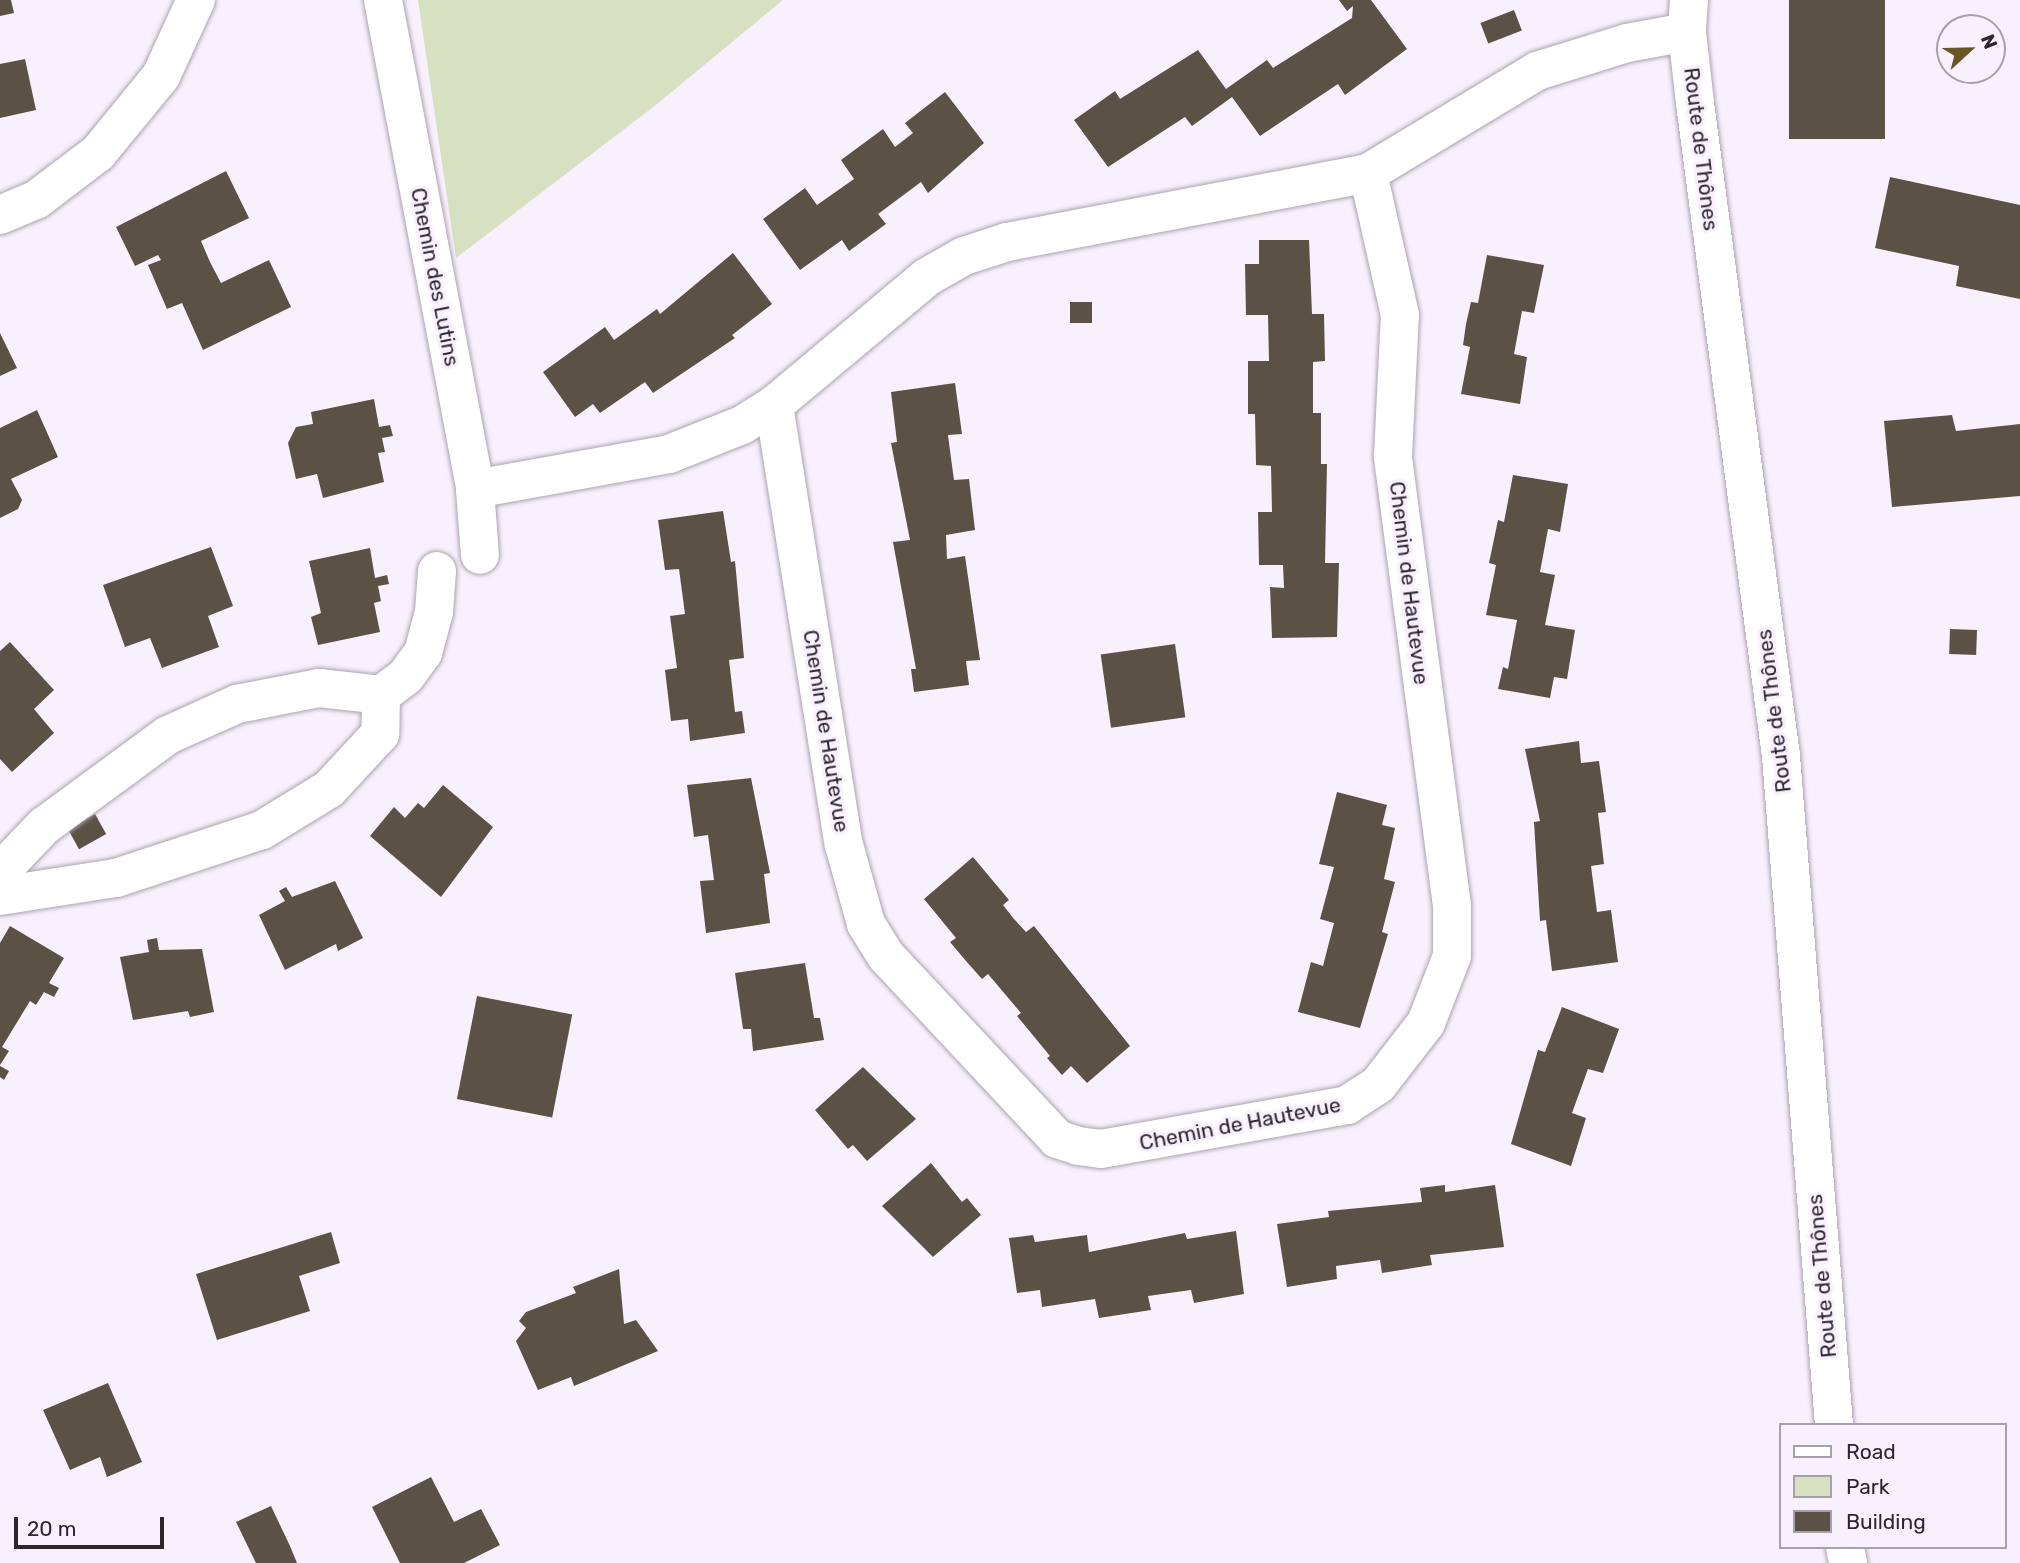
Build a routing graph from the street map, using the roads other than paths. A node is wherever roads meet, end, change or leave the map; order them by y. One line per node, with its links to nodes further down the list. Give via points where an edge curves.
1 (196, 0): 5 (street, via 161,76 98,153 36,200)
2 (383, 0): 7 (street, Chemin des Lutins)
3 (1688, 16): 4 (street, via 1627,43 1536,71); 13 (street, Route de Thônes, via 1781,756)
4 (1367, 173): 6 (street, via 1007,242 964,256 928,277); 6 (street, Chemin de Hautevue, via 1400,315 1393,456 1452,906 1452,957 1426,1023 1378,1085 1347,1105 1101,1149 1078,1146 1057,1139 886,956 866,924 844,845)
5 (0, 215)
6 (774, 405): 7 (street, via 743,425 669,454)
7 (475, 489): 8 (street, Chemin des Lutins)
8 (480, 555)
9 (437, 571): 10 (street, via 434,612 423,653 406,677)
10 (381, 695): 11 (street, via 319,688 237,704 168,735 44,827); 12 (street, via 380,733 329,789 262,830 116,878)
11 (0, 872)
12 (0, 897)
13 (1834, 1423)

